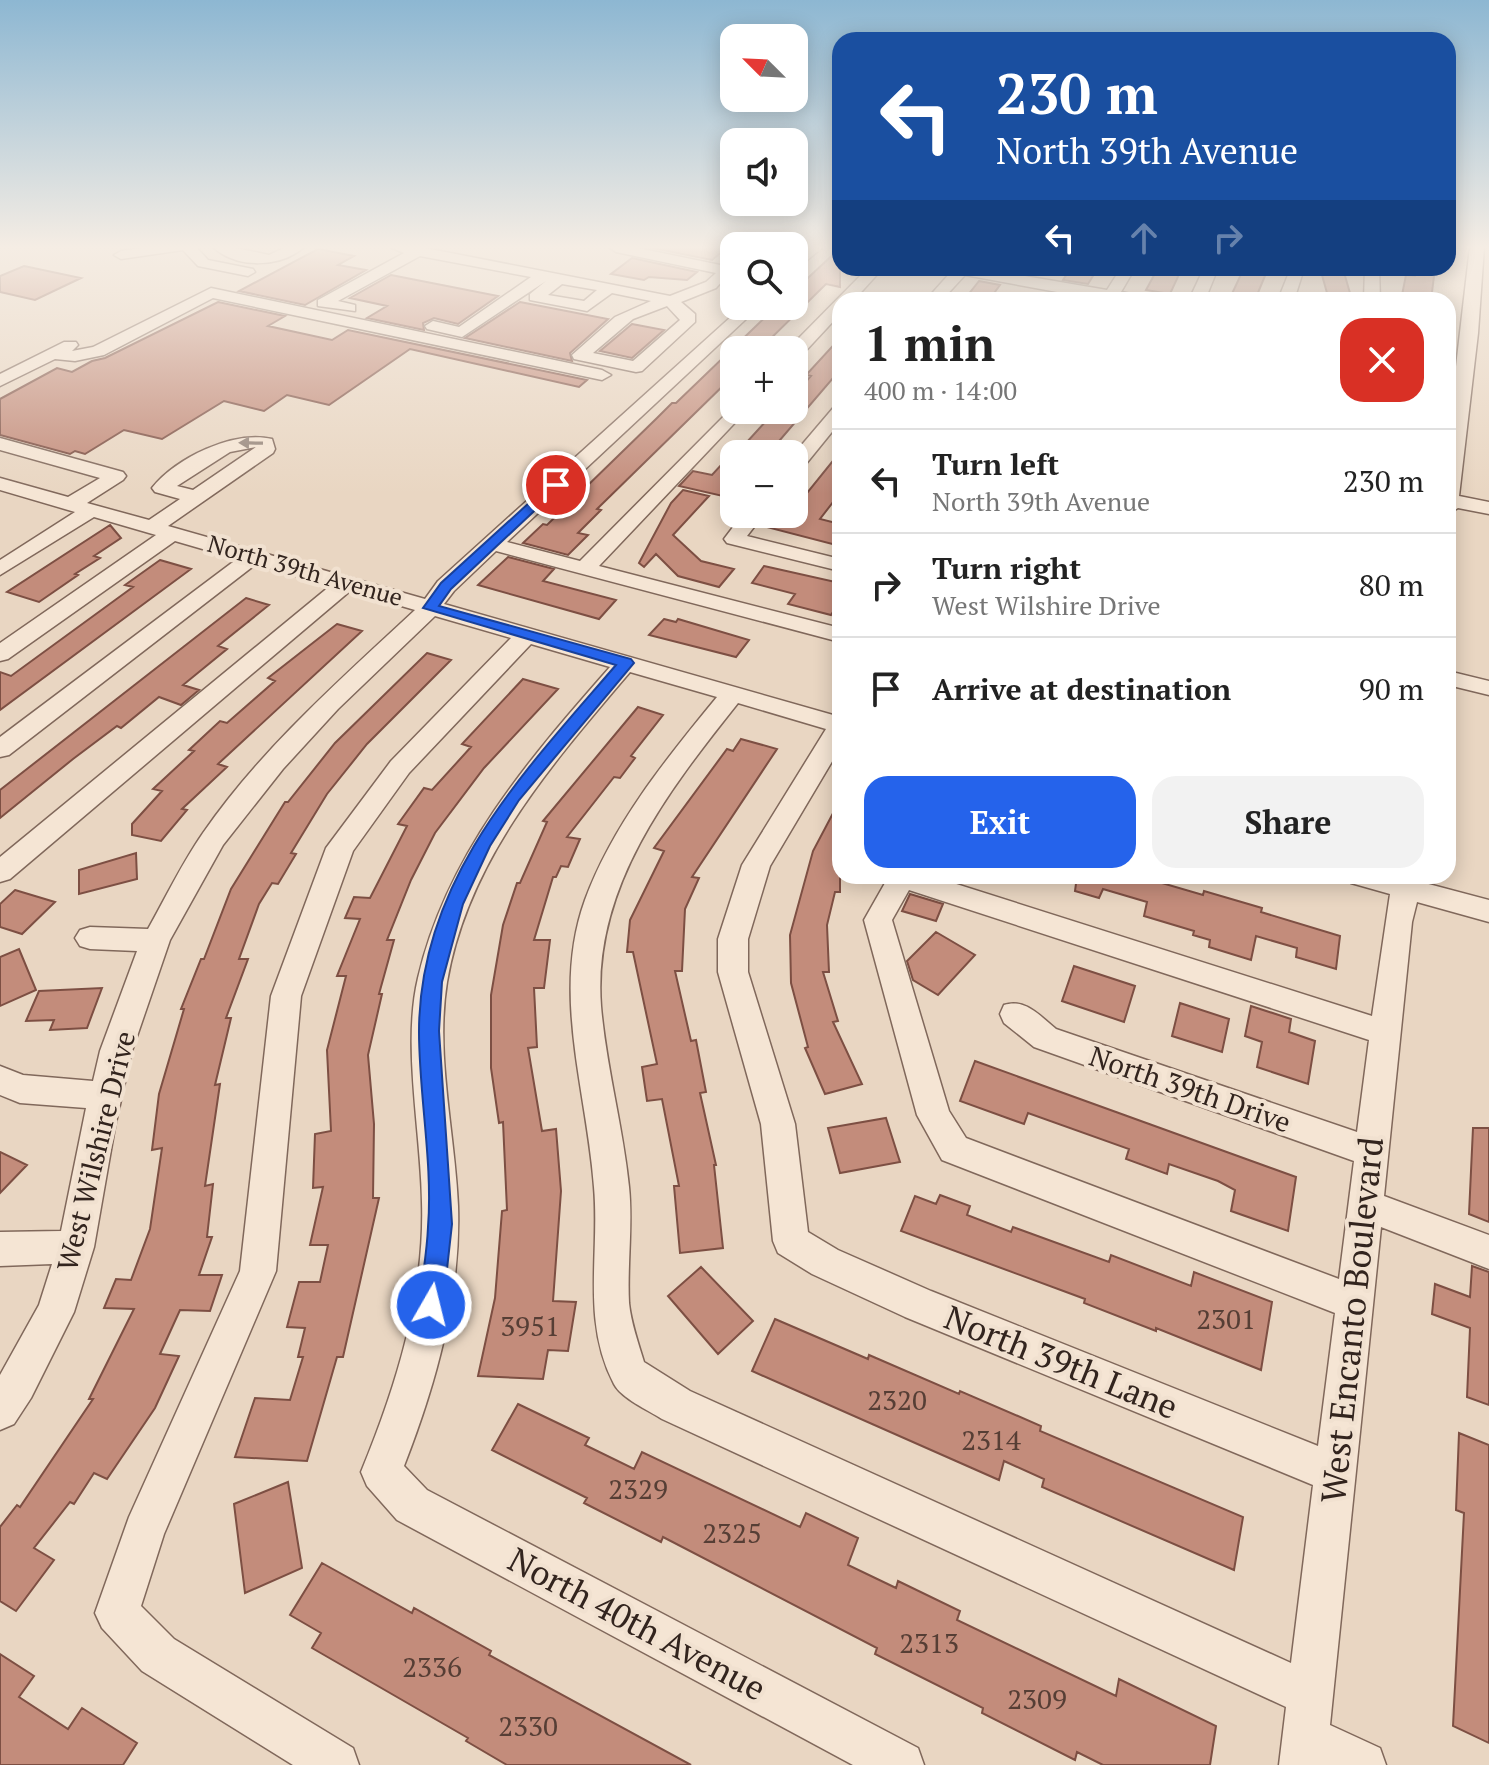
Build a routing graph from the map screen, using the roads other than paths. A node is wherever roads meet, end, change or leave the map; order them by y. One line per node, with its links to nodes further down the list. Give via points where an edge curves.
1 (140, 329): 11 (street, via 98,351)
2 (384, 329): 13 (street)
3 (612, 329): 4 (street, via 580,355 636,367)
4 (679, 329)
5 (726, 329): 13 (street, West Wilshire Drive)
6 (1470, 329): 8 (street)
7 (1456, 331): 8 (street)
8 (1470, 333): 10 (street); 16 (street)
9 (90, 335): 11 (street)
10 (1489, 336)
11 (54, 354): 12 (street)
12 (0, 381)
13 (662, 388): 29 (street, West Wilshire Drive)
14 (832, 421): 18 (street)
15 (724, 424): 32 (street)
16 (1456, 439)
17 (0, 444): 19 (street)
18 (808, 449)
19 (20, 450): 20 (street); 25 (street, via 116,476)
20 (0, 462)
21 (11, 487): 23 (street); 25 (street, North 39th Avenue)
22 (195, 497): 22 (street, one-way to 22, via 266,449 265,443 227,444 162,488); 28 (street)
23 (0, 502)
24 (1456, 502): 26 (street)
25 (82, 507): 28 (street, North 39th Avenue); 33 (street)
26 (1489, 508)
27 (743, 528): 31 (street, via 734,539)
28 (162, 530): 30 (street, North 39th Avenue); 38 (street)
29 (492, 544): 32 (street); 35 (street, West Wilshire Drive)
30 (254, 556): 34 (street, North 39th Avenue); 45 (street)
31 (832, 563)
32 (585, 568): 36 (street)
33 (0, 569)
34 (348, 582): 35 (street, North 39th Avenue); 46 (street)
35 (430, 608): 37 (street, North 39th Avenue); 53 (street, West Wilshire Drive, via 274,763 213,839)
36 (832, 633)
37 (527, 635): 39 (street, North 39th Avenue); 67 (street, via 400,767 340,848 286,996 258,1271 144,1532 117,1613 158,1655)
38 (0, 654)
39 (626, 663): 42 (street, North 39th Avenue); 68 (street, North 40th Avenue, via 513,796 454,904 432,982 429,1031 440,1224 434,1282 419,1365 381,1472 412,1505)
40 (1456, 680): 41 (street)
41 (1489, 688)
42 (734, 692): 43 (street, North 39th Avenue); 66 (street, via 622,847 595,915 585,976 592,1070 612,1189 611,1307 629,1374 676,1405)
43 (832, 723)
44 (832, 739): 65 (street, North 39th Lane, via 756,865 733,939 733,972 778,1124 791,1241 918,1304)
45 (0, 749)
46 (0, 872)
47 (898, 884): 63 (street, via 878,920 934,1115 954,1149)
48 (924, 884): 55 (street)
49 (1407, 884): 55 (street, West Encanto Boulevard)
50 (1413, 884): 51 (street)
51 (1489, 911)
52 (90, 938): 53 (street)
53 (156, 940): 57 (street, West Wilshire Drive)
54 (1015, 1014): 58 (street, North 39th Drive, via 1045,1038)
55 (1385, 1033): 58 (street, West Encanto Boulevard)
56 (0, 1080): 57 (street, via 20,1089)
57 (105, 1096): 60 (street, West Wilshire Drive)
58 (1371, 1152): 59 (street, West Encanto Boulevard)
59 (1365, 1205): 62 (street); 63 (street, West Encanto Boulevard)
60 (76, 1247): 61 (street); 64 (street, West Wilshire Drive, via 55,1312)
61 (0, 1249)
62 (1489, 1252)
63 (1354, 1303): 65 (street, West Encanto Boulevard)
64 (0, 1410)
65 (1335, 1473): 66 (street, West Encanto Boulevard)
66 (1305, 1732): 69 (street)
67 (336, 1765)
68 (901, 1765)
69 (1363, 1765)

